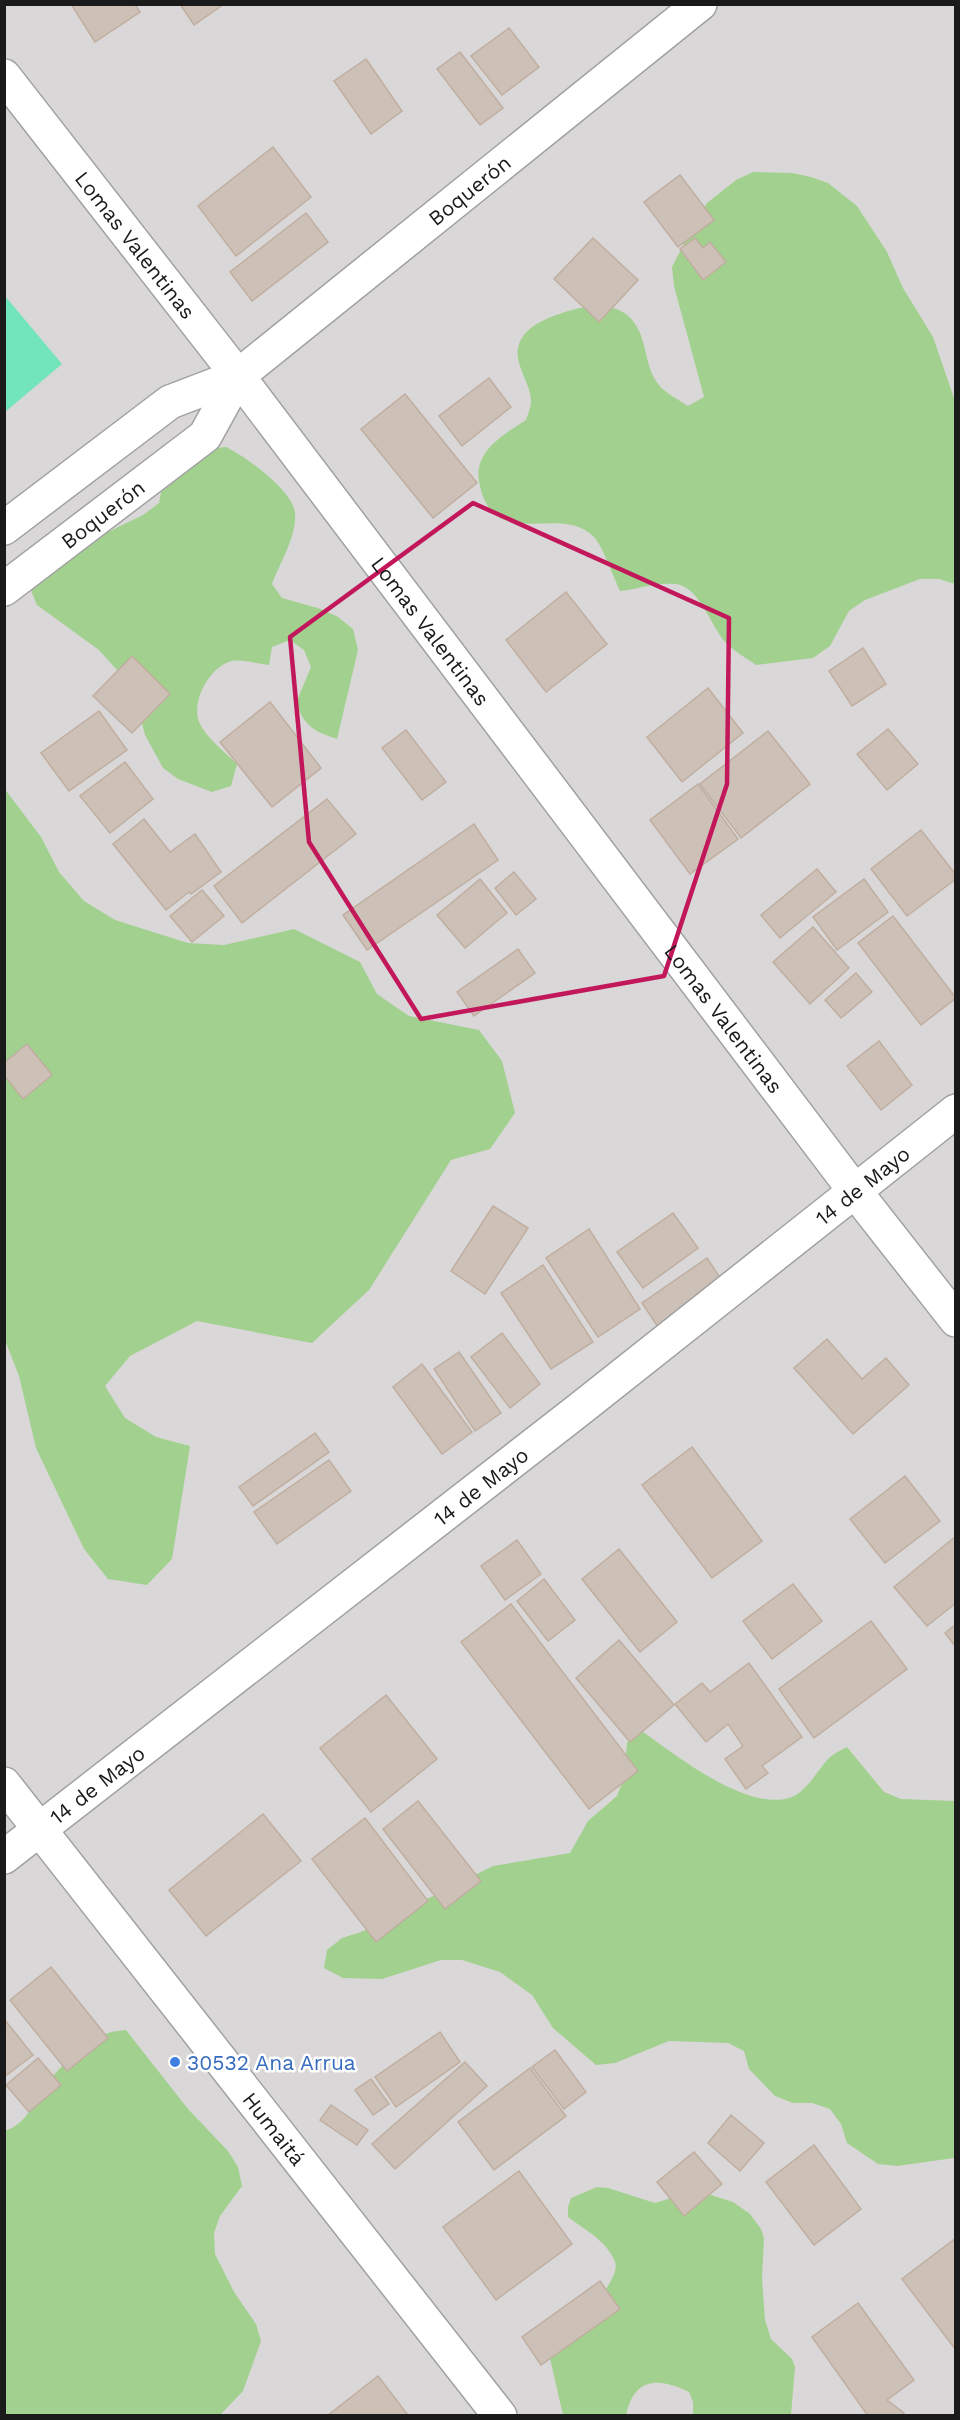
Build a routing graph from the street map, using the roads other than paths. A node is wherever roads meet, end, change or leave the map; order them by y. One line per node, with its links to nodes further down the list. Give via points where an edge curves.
1 (700, 4): 3 (street, Boquerón)
2 (4, 76): 3 (street, Lomas Valentinas)
3 (238, 376): 4 (street, Boquerón, via 170,402); 5 (street, Boquerón, via 205,436); 7 (street, Lomas Valentinas)
4 (4, 528)
5 (4, 589)
6 (956, 1111): 7 (street, 14 de Mayo)
7 (854, 1190): 8 (street, Lomas Valentinas); 10 (street, 14 de Mayo)
8 (956, 1320)
9 (4, 1784): 10 (street, Humaitá)
10 (40, 1829): 11 (street, 14 de Mayo); 12 (street, Humaitá)
11 (4, 1857)
12 (500, 2415)

